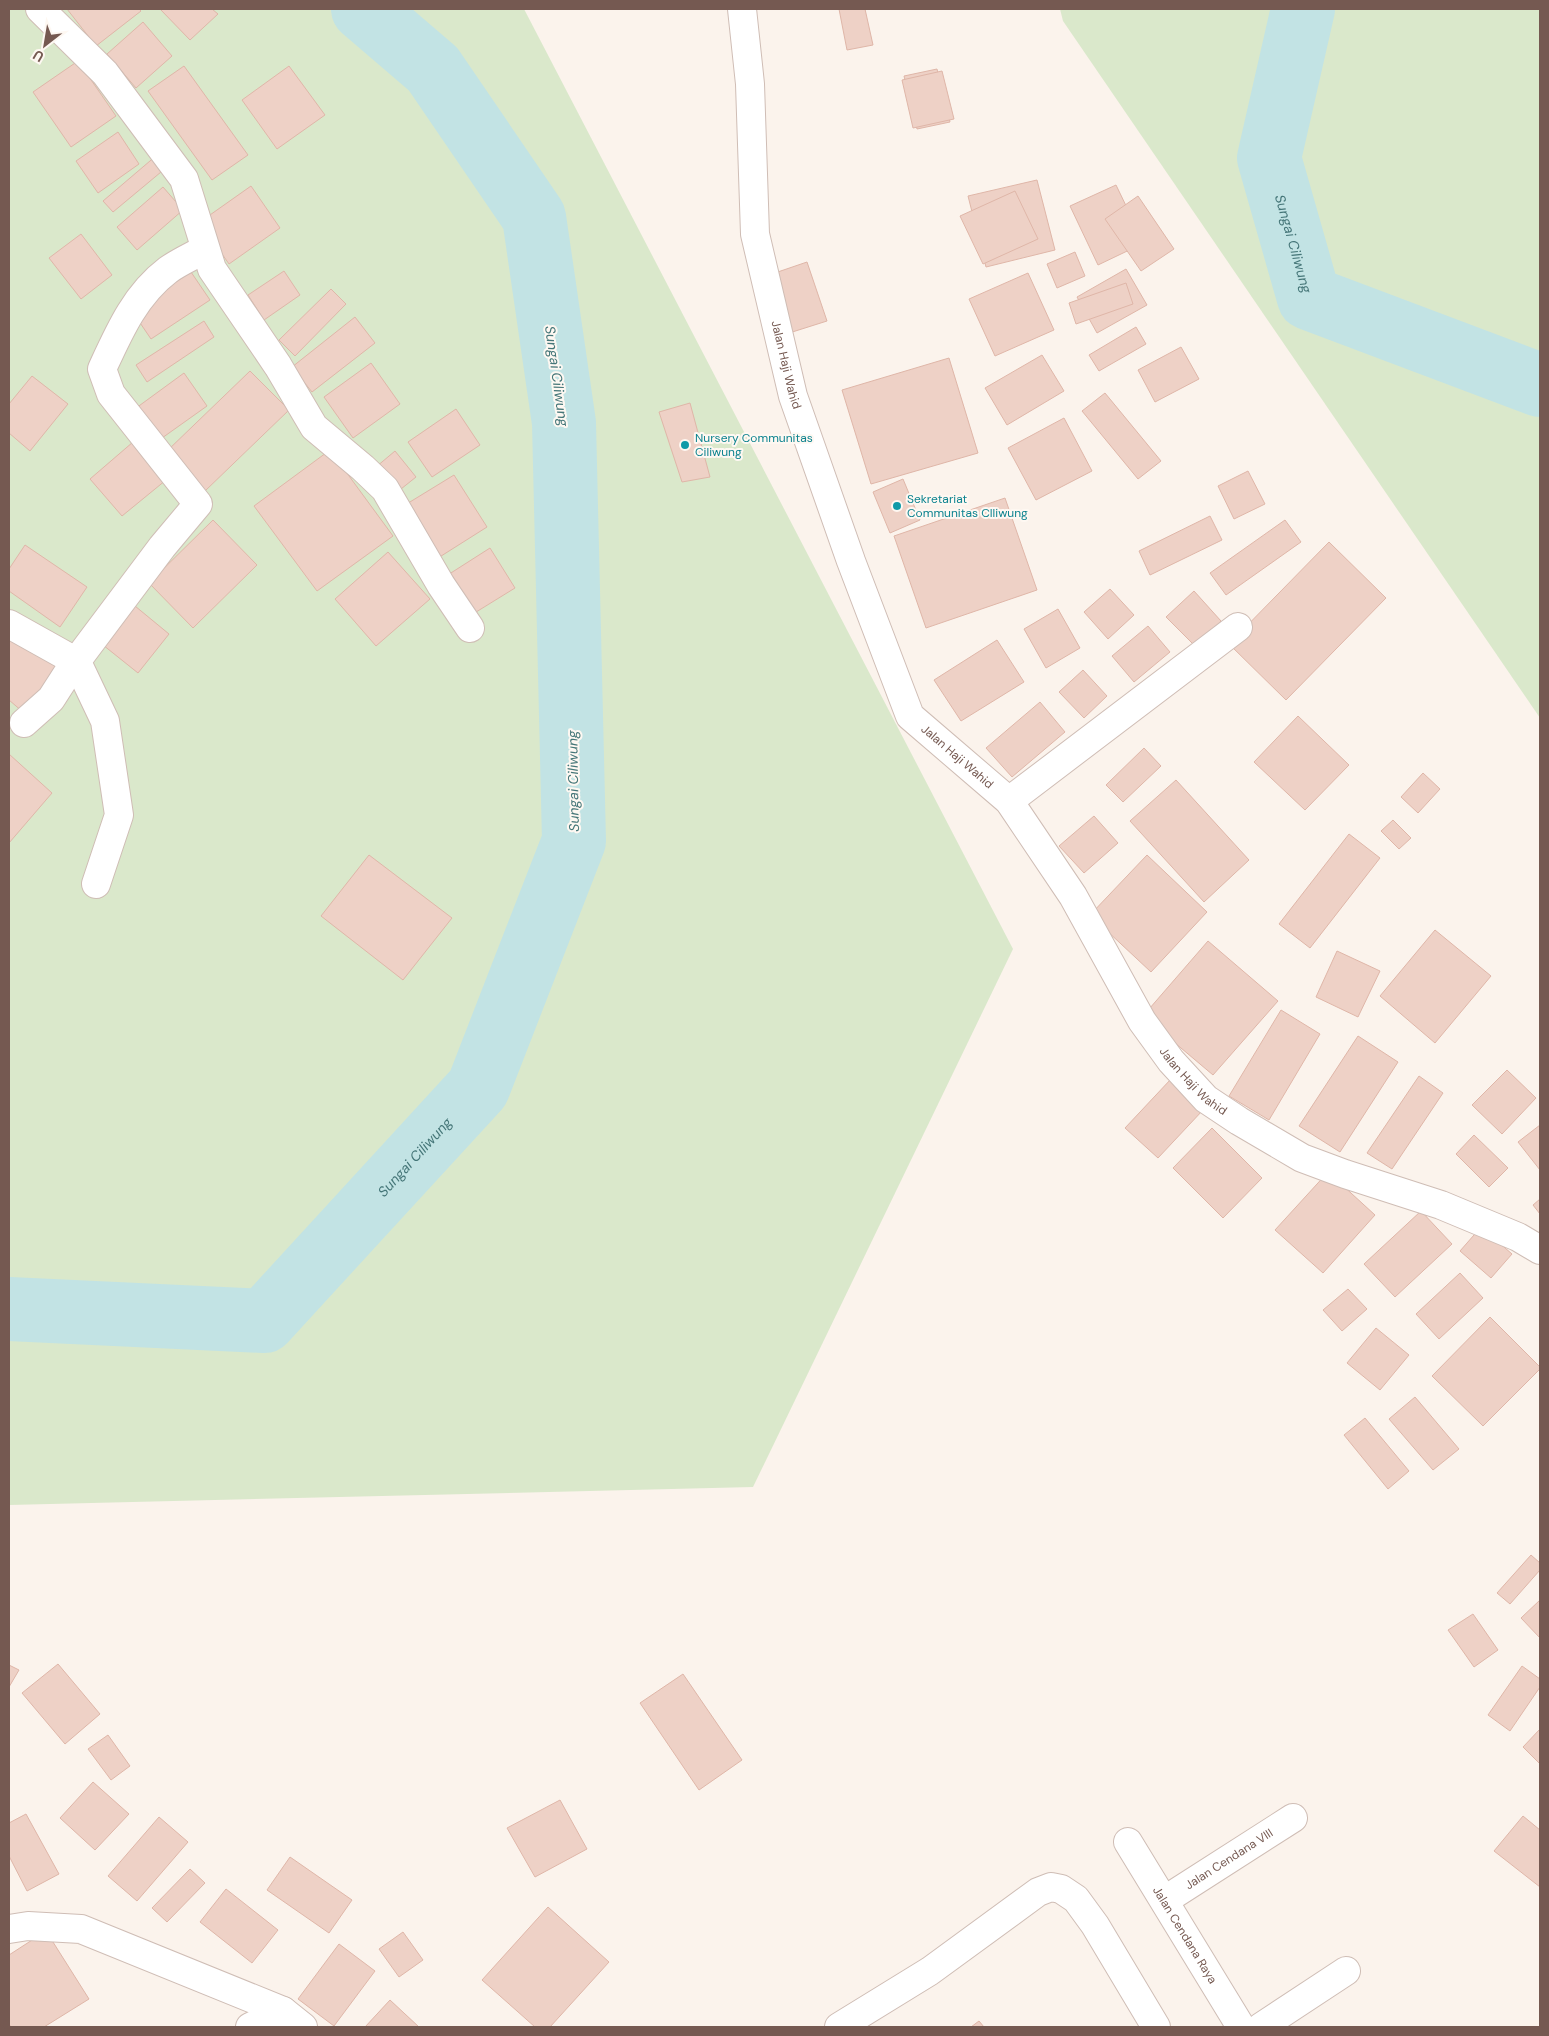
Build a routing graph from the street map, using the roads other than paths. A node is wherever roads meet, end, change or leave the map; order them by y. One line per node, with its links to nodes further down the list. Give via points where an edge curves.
1 (40, 9): 3 (street, via 105,73 184,179)
2 (742, 9): 9 (street, Jalan Haji Wahid, via 750,84 755,234 793,396 910,716)
3 (205, 249): 6 (street, via 212,269 278,366 314,427 385,489); 7 (street, via 168,270 145,291 128,314 102,369 111,394 198,504)
4 (9, 624): 7 (street)
5 (1238, 627): 9 (street)
6 (470, 628)
7 (77, 662): 8 (street, via 51,699); 10 (street, via 105,721 119,815)
8 (24, 723)
9 (1010, 800): 11 (street, Jalan Haji Wahid, via 1073,896 1142,1021 1171,1061 1206,1099 1302,1158 1441,1205 1518,1237)
10 (96, 884)
11 (1540, 1250)
12 (1293, 1818): 14 (street, Jalan Cendana VIII)
13 (1128, 1842): 14 (street, Jalan Cendana Raya)
14 (1164, 1900): 21 (street, Jalan Cendana Raya)
15 (9, 1929): 17 (street, via 28,1926 81,1929)
16 (1346, 1971): 22 (street)
17 (293, 2019): 18 (street)
18 (250, 2027)
19 (839, 2027): 20 (street, via 930,1971 1038,1892 1051,1887 1062,1889 1076,1899)
20 (1156, 2027)
21 (1241, 2027)
22 (1261, 2027)

